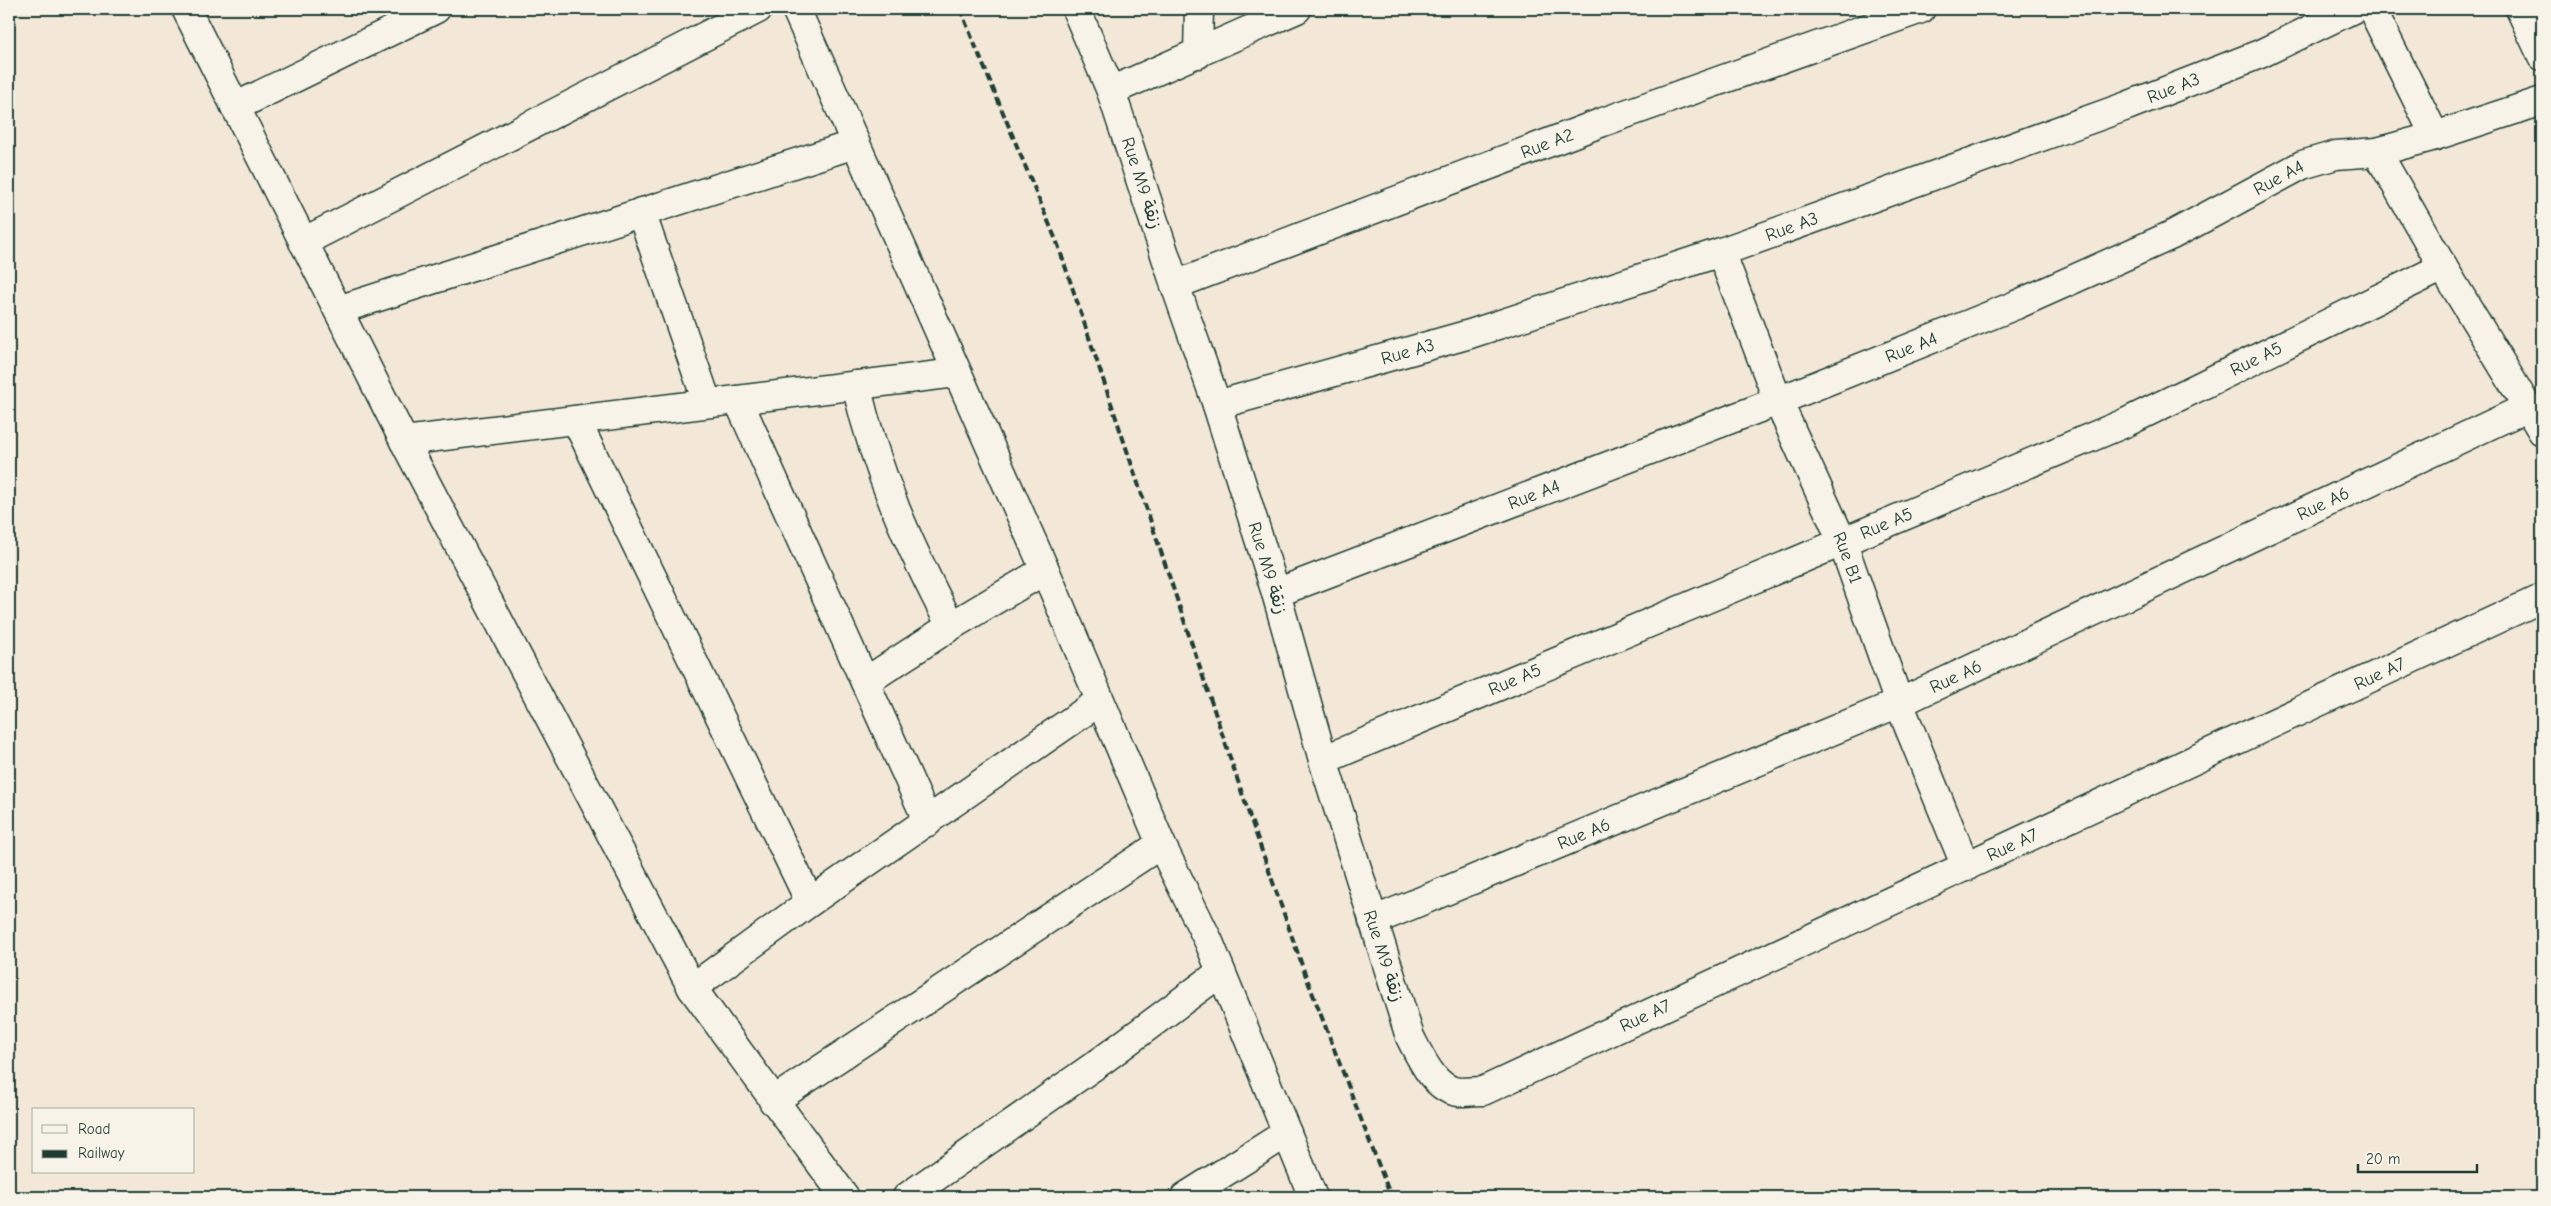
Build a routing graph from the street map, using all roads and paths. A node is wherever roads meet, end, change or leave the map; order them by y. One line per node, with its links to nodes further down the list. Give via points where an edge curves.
1 (186, 9): 16 (street)
2 (436, 9): 16 (street)
3 (758, 9): 21 (street)
4 (796, 9): 18 (street)
5 (1076, 9): 14 (street, Rue M9 زنقة)
6 (1199, 9): 12 (street)
7 (1297, 9): 12 (street)
8 (1921, 9): 24 (street, Rue A2, via 1603,122)
9 (2353, 9): 22 (street, Rue A3, via 2260,54 2136,102)
10 (2372, 9): 17 (street)
11 (2520, 9): 13 (street)
12 (1198, 54): 14 (street)
13 (2542, 56)
14 (1111, 90): 24 (street, Rue M9 زنقة)
15 (2542, 101): 17 (street, Rue A4)
16 (235, 107): 21 (street)
17 (2435, 136): 19 (street, Rue A4)
18 (855, 144): 20 (street); 26 (street)
19 (2377, 152): 23 (street); 29 (street, Rue A4, via 2336,155 2302,165 2172,235 2016,305)
20 (641, 212): 25 (street); 30 (street)
21 (303, 242): 25 (street)
22 (1721, 252): 29 (street, Rue B1); 31 (street, Rue A3, via 1470,334)
23 (2443, 267): 32 (street); 36 (street, Rue A5, via 2125,423)
24 (1175, 285): 31 (street, Rue M9 زنقة)
25 (338, 310): 35 (street)
26 (956, 373): 27 (street); 37 (street)
27 (856, 385): 28 (street); 40 (street, via 878,466 896,513)
28 (738, 400): 30 (street); 41 (street)
29 (1778, 401): 36 (street, Rue B1); 38 (street, Rue A4)
30 (707, 402): 33 (street)
31 (1217, 404): 38 (street, Rue M9 زنقة)
32 (2528, 407): 34 (street); 43 (street, Rue A6)
33 (576, 420): 35 (street); 48 (street)
34 (2542, 430)
35 (404, 441): 51 (street)
36 (1842, 541): 43 (street, Rue B1); 44 (street, Rue A5)
37 (1045, 570): 40 (street); 42 (street)
38 (1276, 592): 44 (street, Rue M9 زنقة)
39 (2542, 598): 47 (street, Rue A7)
40 (951, 626): 41 (street)
41 (865, 682): 45 (street)
42 (1100, 701): 45 (street); 46 (street)
43 (1899, 703): 47 (street, Rue B1); 49 (street, Rue A6)
44 (1323, 760): 49 (street, Rue M9 زنقة)
45 (928, 822): 48 (street)
46 (1161, 844): 50 (street); 53 (street)
47 (1966, 868): 52 (street, Rue A7)
48 (810, 902): 51 (street)
49 (1373, 922): 52 (street, Rue M9 زنقة, via 1410,1037 1427,1066 1441,1084 1457,1092)
50 (1221, 972): 54 (street); 56 (street, via 1104,1059)
51 (692, 988): 53 (street)
52 (1483, 1091)
53 (773, 1101): 55 (street)
54 (1287, 1133): 57 (street); 58 (street)
55 (845, 1197)
56 (907, 1197)
57 (1185, 1197)
58 (1313, 1197)

